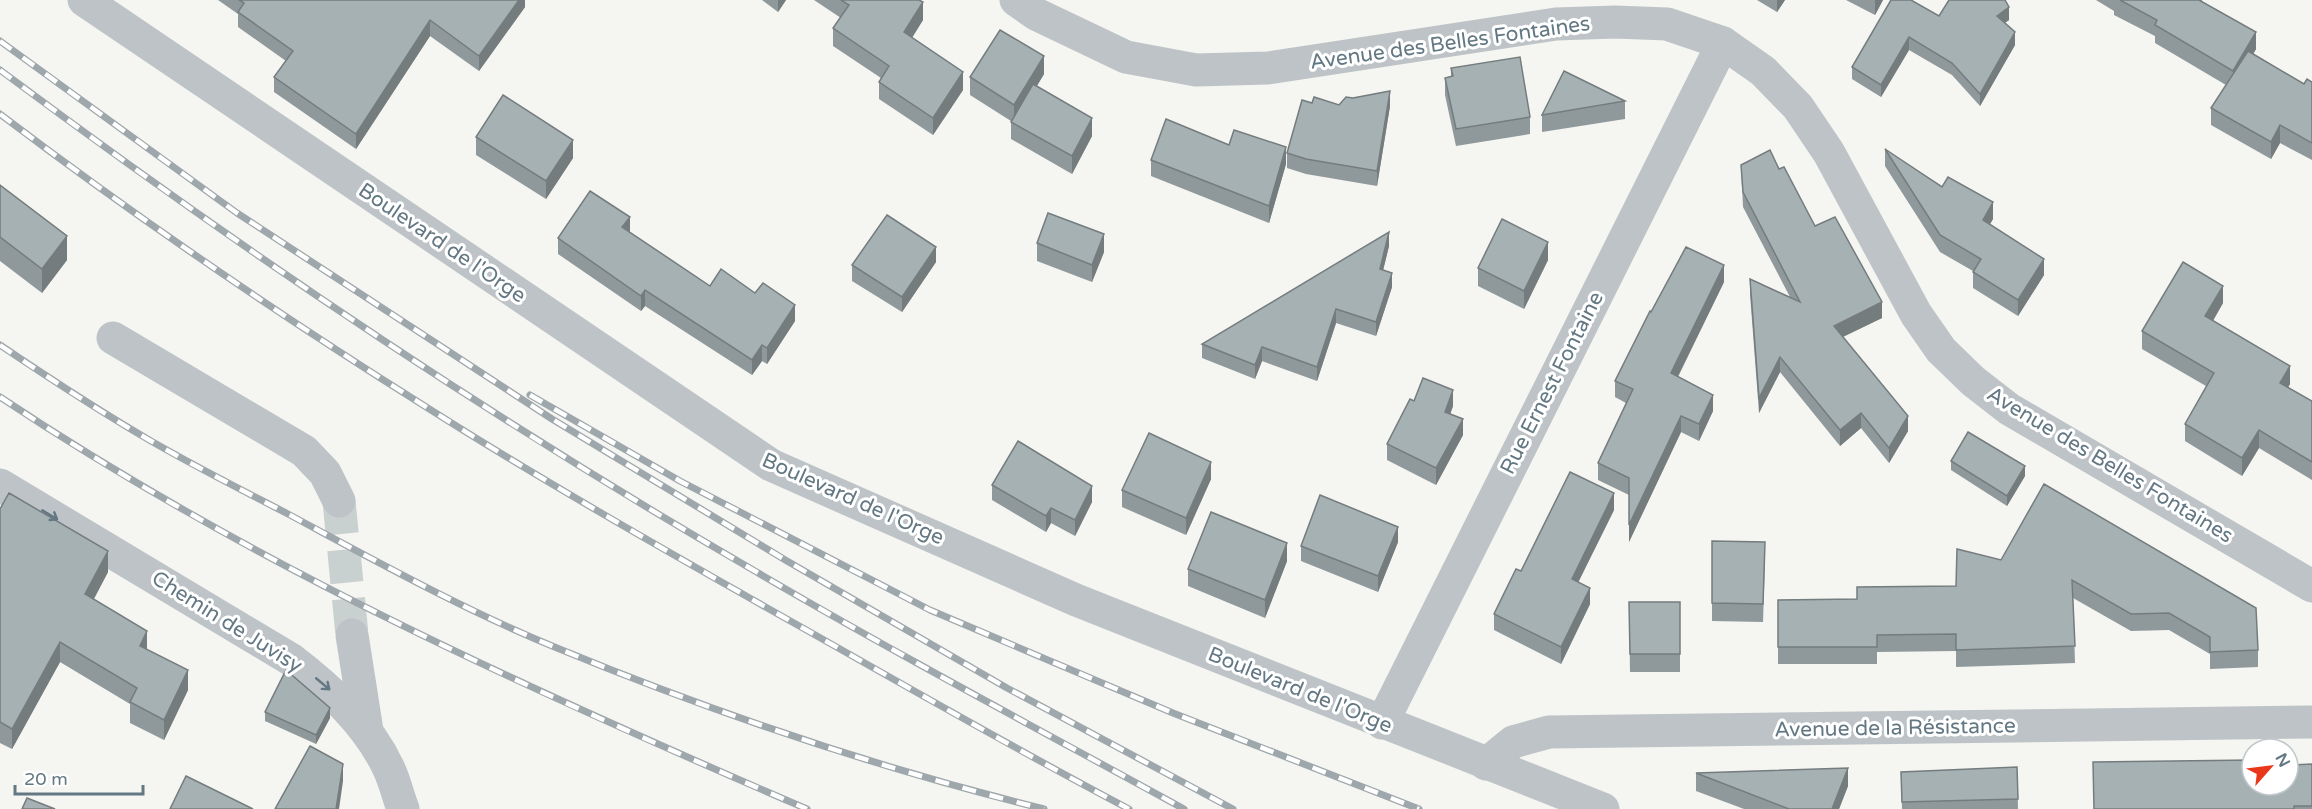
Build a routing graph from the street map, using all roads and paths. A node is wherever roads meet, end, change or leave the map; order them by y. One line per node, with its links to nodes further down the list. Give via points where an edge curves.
1 (84, 0): 10 (street, Boulevard de l'Orge, via 771,465 1076,600)
2 (1031, 5): 3 (street, Avenue des Belles Fontaines, via 1126,57 1196,70 1268,68 1556,24 1667,24)
3 (1723, 43): 7 (street, Avenue des Belles Fontaines, via 1763,71 1798,106 1829,153 1916,314 1941,350 1973,381 2010,409); 10 (street, Rue Ernest Fontaine)
4 (113, 338): 6 (street, via 304,451 325,474)
5 (0, 484): 11 (street, Chemin de Juvisy, one-way to 11, via 292,660 327,686)
6 (339, 501)
7 (2312, 586)
8 (352, 635): 11 (street)
9 (2312, 722): 12 (street, Avenue de la Résistance, via 1549,732 1513,742)
10 (1382, 723): 12 (street, Boulevard de l'Orge)
11 (367, 731): 13 (street, Chemin de Juvisy, via 390,770)
12 (1486, 764): 14 (street, Boulevard de l'Orge)
13 (403, 809)
14 (1603, 809)

